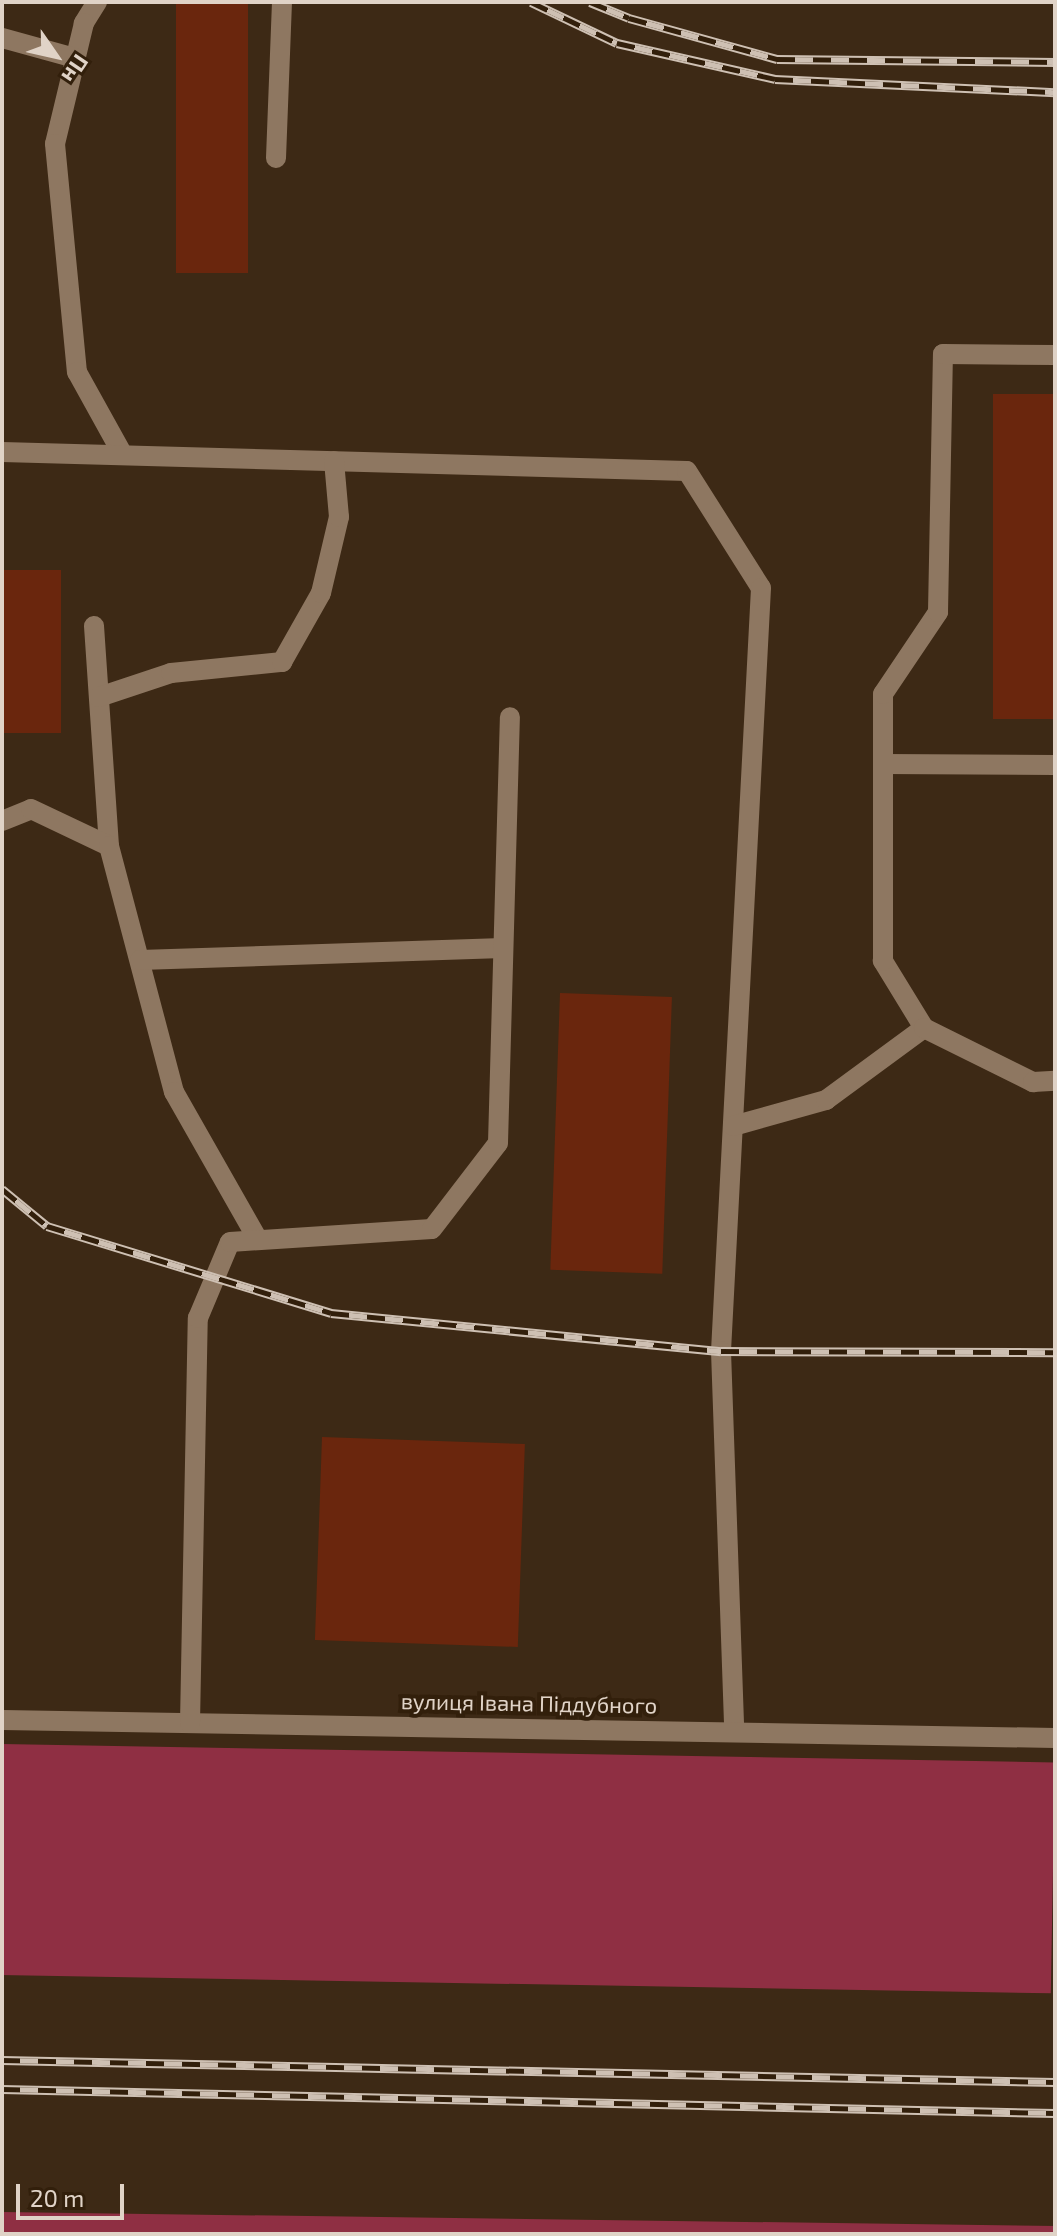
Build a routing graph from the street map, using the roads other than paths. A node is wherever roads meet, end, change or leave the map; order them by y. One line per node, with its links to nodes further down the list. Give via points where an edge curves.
1 (97, 2): 4 (street, via 84,23)
2 (282, 2): 5 (street)
3 (2, 38): 4 (street)
4 (75, 58): 8 (street, via 55,144 77,372)
5 (276, 158)
6 (1055, 355): 13 (street, via 943,354 938,612 883,694)
7 (2, 452): 8 (street)
8 (123, 455): 9 (street)
9 (334, 461): 11 (street, via 339,517 321,593 282,662 171,673); 21 (street, via 687,471 761,588)
10 (94, 626): 11 (street)
11 (99, 697): 16 (street)
12 (510, 717): 17 (street)
13 (883, 764): 14 (street); 19 (street, via 883,961)
14 (1055, 765)
15 (2, 821): 16 (street, via 31,809)
16 (109, 846): 18 (street)
17 (503, 948): 18 (street); 22 (street, via 498,1143 432,1229)
18 (140, 960): 22 (street, via 174,1092)
19 (924, 1028): 20 (street, via 1033,1082); 21 (street, via 826,1100)
20 (1055, 1081)
21 (733, 1126): 25 (street, via 721,1351)
22 (258, 1240): 24 (street, via 230,1242 198,1318)
23 (2, 1720): 24 (street, вулиця Івана Піддубного)
24 (190, 1723): 25 (street, вулиця Івана Піддубного)
25 (734, 1730): 26 (street, вулиця Івана Піддубного)
26 (1055, 1738)

